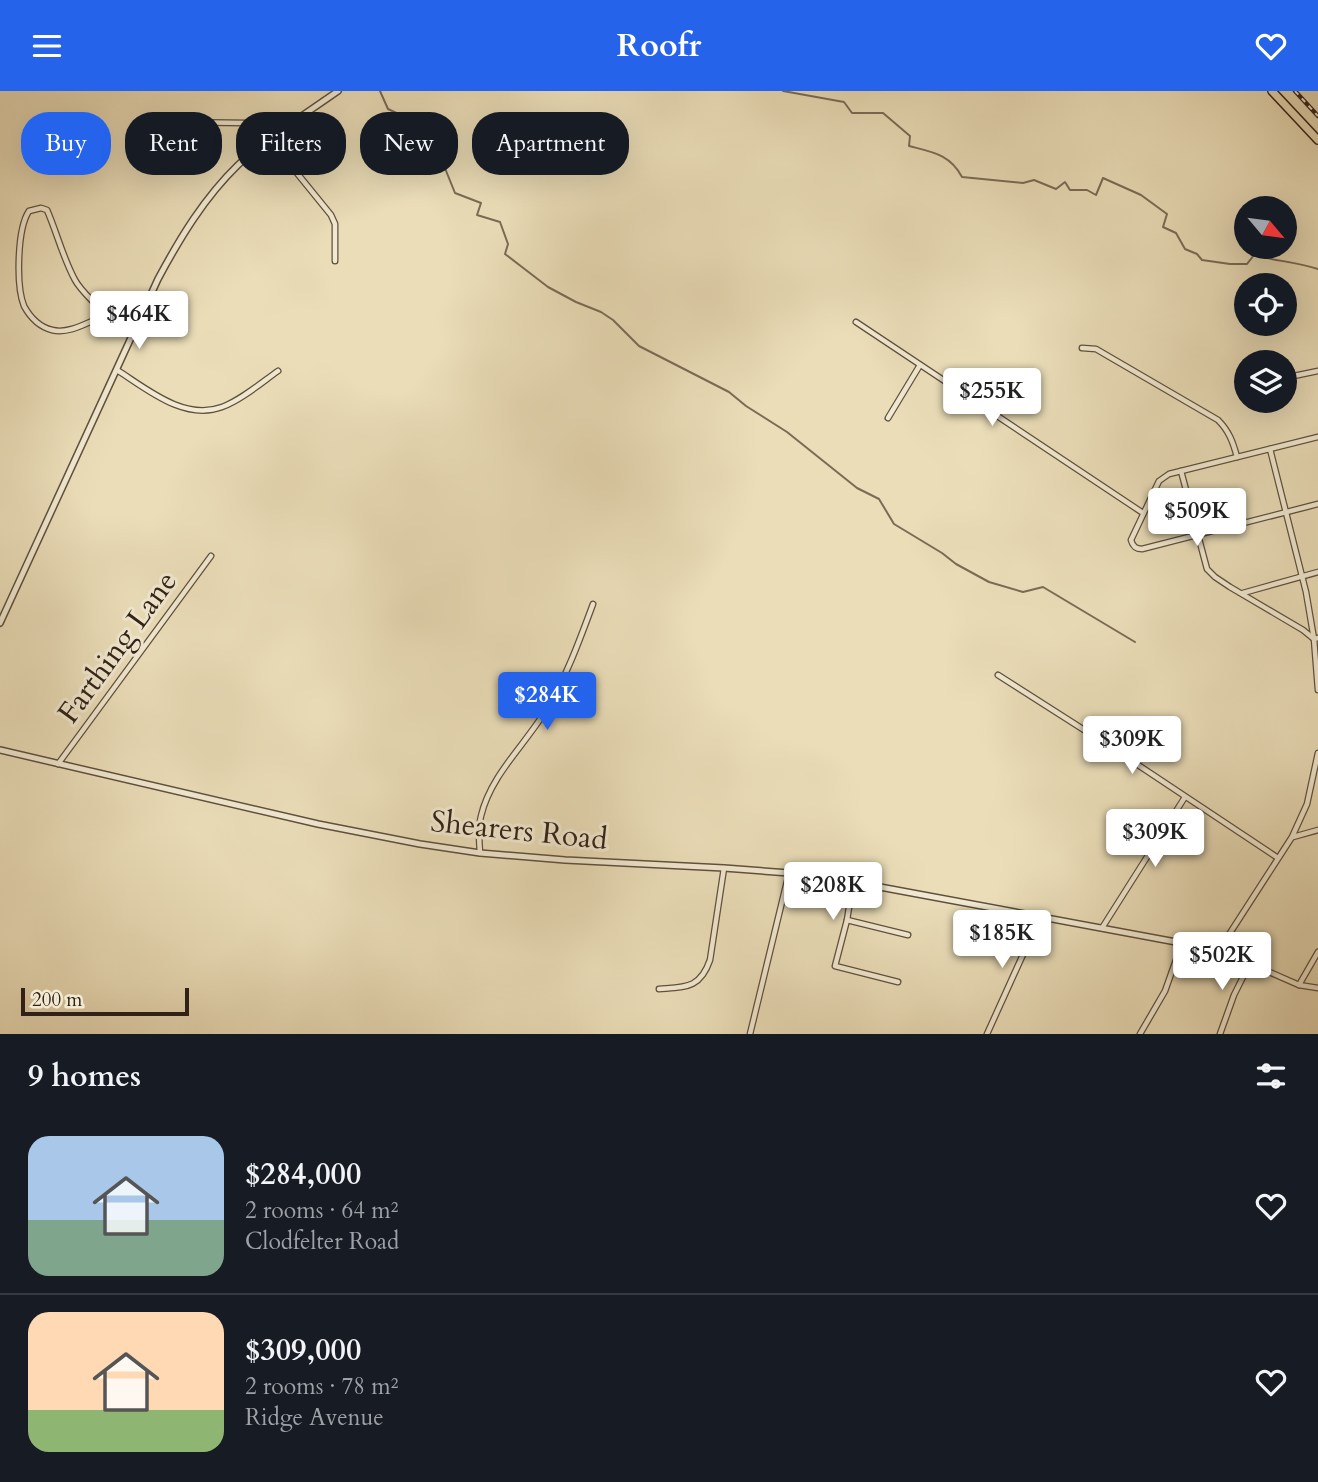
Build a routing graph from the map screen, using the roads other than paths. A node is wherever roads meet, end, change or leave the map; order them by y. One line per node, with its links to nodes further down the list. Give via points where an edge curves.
1 (338, 91): 3 (street)
2 (1272, 91): 4 (main road)
3 (308, 112)
4 (1318, 140)
5 (236, 168): 14 (street, via 174,248)
6 (299, 175): 7 (street, via 335,224)
7 (335, 261)
8 (101, 310): 9 (street, via 110,308); 10 (street); 10 (street, via 75,278 47,210 29,211 19,246 25,307 41,326 52,330 74,328)
9 (116, 317): 12 (street); 13 (street)
10 (99, 318): 12 (street, via 103,324)
11 (856, 322): 16 (street)
12 (111, 324): 13 (street)
13 (127, 327): 14 (street)
14 (134, 330): 17 (street)
15 (1082, 348): 24 (street, via 1096,349 1218,419 1227,429)
16 (920, 365): 21 (street); 28 (street)
17 (117, 370): 19 (street, via 172,403 199,411 223,407); 35 (street)
18 (1318, 370): 20 (street)
19 (278, 371)
20 (1297, 375)
21 (888, 418)
22 (1318, 437): 23 (street)
23 (1270, 449): 24 (street); 27 (street)
24 (1237, 457): 25 (street)
25 (1181, 471): 28 (street, via 1159,481); 29 (street)
26 (1318, 504): 27 (street)
27 (1286, 512): 29 (street); 32 (street)
28 (1143, 513): 29 (street, via 1131,540 1137,549)
29 (1198, 535): 33 (street, via 1207,569)
30 (211, 556): 41 (street, Farthing Lane)
31 (1318, 572): 32 (street)
32 (1302, 576): 33 (street); 36 (street)
33 (1242, 593): 36 (street)
34 (593, 604): 46 (street, via 565,675 486,801 480,818)
35 (0, 623)
36 (1316, 639): 38 (street)
37 (998, 675): 43 (street)
38 (1318, 690)
39 (0, 750): 41 (street, Shearers Road)
40 (1318, 753): 42 (street)
41 (58, 764): 46 (street, Shearers Road, via 329,827)
42 (1316, 768): 45 (street)
43 (1185, 797): 47 (street); 53 (street)
44 (1318, 830): 45 (street)
45 (1292, 837): 47 (street)
46 (480, 853): 48 (street, Shearers Road)
47 (1278, 857): 56 (street)
48 (724, 868): 49 (street, Shearers Road); 62 (street, via 706,971 691,985)
49 (789, 873): 50 (street, Shearers Road); 63 (street)
50 (853, 883): 51 (street, Shearers Road); 52 (street)
51 (1040, 917): 53 (street, Shearers Road); 64 (street)
52 (847, 920): 54 (street); 59 (street, via 835,966)
53 (1102, 928): 55 (street, Shearers Road)
54 (908, 935)
55 (1182, 943): 56 (street, Shearers Road); 65 (street, via 1165,991)
56 (1219, 950): 58 (street)
57 (1318, 952): 60 (street)
58 (1250, 963): 60 (street); 66 (street)
59 (898, 982)
60 (1299, 985): 61 (street)
61 (1318, 988)
62 (659, 989)
63 (750, 1034)
64 (987, 1034)
65 (1140, 1034)
66 (1220, 1034)

